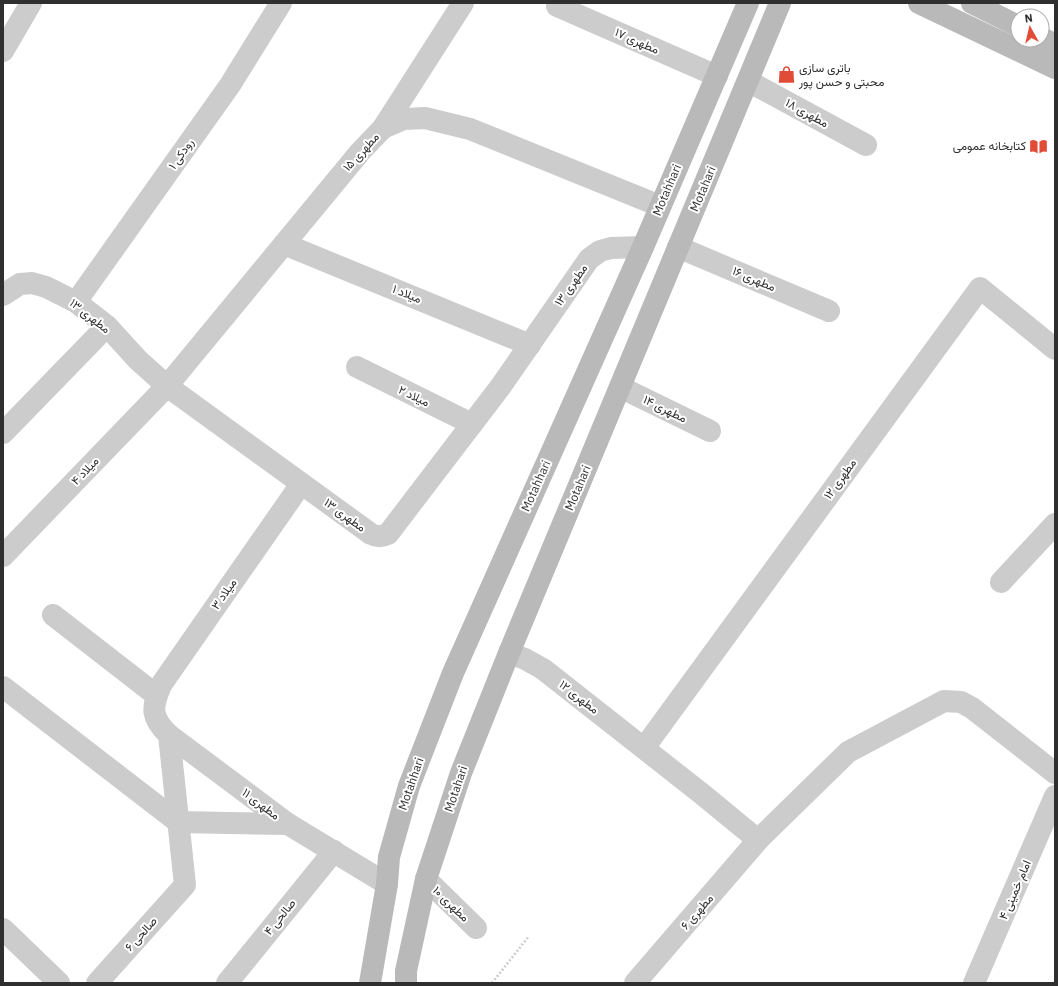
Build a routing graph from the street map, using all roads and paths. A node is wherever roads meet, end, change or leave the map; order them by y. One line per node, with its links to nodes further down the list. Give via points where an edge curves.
1 (31, 3): 11 (street)
2 (281, 3): 22 (street, رودکی ۱, via 230,85)
3 (463, 3): 15 (street)
4 (919, 3): 12 (main road)
5 (972, 3): 9 (main road)
6 (557, 6): 13 (street, مطهری ۱۷)
7 (783, 7): 10 (main road, Motahari)
8 (745, 9): 10 (main road); 13 (main road, Motahhari)
9 (1010, 22)
10 (767, 36): 14 (main road, Motahari)
11 (3, 51)
12 (1055, 68)
13 (717, 76): 17 (main road, Motahhari)
14 (748, 81): 16 (street, مطهری ۱۸); 20 (main road, Motahari)
15 (383, 128): 17 (street, مطهری ۱۵, via 404,119 425,118 470,129); 18 (street, مطهری ۱۵)
16 (866, 145)
17 (660, 206): 19 (main road, Motahhari)
18 (284, 244): 25 (street, میلاد ۱); 28 (street, مطهری ۱۵)
19 (643, 247): 25 (street, مطهری ۱۳, via 611,248 600,251 589,259); 50 (main road, Motahhari, via 453,673 409,786 389,857)
20 (678, 247): 23 (street, مطهری ۱۶); 29 (main road, Motahari)
21 (3, 294): 22 (street, مطهری ۱۳, via 20,284 32,283)
22 (76, 302): 24 (street, مطهری ۱۳)
23 (829, 311)
24 (107, 326): 28 (street, مطهری ۱۳, via 138,360); 32 (street)
25 (530, 345): 30 (street, مطهری ۱۳)
26 (1055, 349): 42 (street, مطهری ۱۲, via 980,288)
27 (357, 367): 30 (street, میلاد ۲)
28 (167, 386): 33 (street, مطهری ۱۳); 35 (street, میلاد ۴)
29 (620, 387): 31 (street, مطهری ۱۴); 38 (main road, Motahari)
30 (472, 424): 33 (street, مطهری ۱۳, via 388,534 383,536 371,534)
31 (710, 431)
32 (3, 433)
33 (301, 484): 40 (street, میلاد ۳, via 161,685)
34 (1055, 524): 36 (street)
35 (3, 556)
36 (1001, 582)
37 (54, 615): 40 (street)
38 (509, 653): 42 (street, مطهری ۱۲, via 543,669); 49 (main road, Motahari, via 461,773)
39 (3, 687): 45 (street)
40 (155, 701): 41 (street, مطهری ۱۱, via 157,722)
41 (169, 735): 45 (street); 46 (street, مطهری ۱۱)
42 (644, 748): 47 (street, مطهری ۱۲)
43 (1055, 773): 47 (street, مطهری ۶, via 972,708 961,702 944,701 848,752)
44 (1055, 796): 61 (street, امام خمینی ۴)
45 (178, 822): 46 (street); 55 (street, صالحی ۶, via 185,885)
46 (288, 824): 48 (street, مطهری ۱۱)
47 (758, 840): 60 (street, مطهری ۶)
48 (334, 852): 50 (street, مطهری ۱۱); 56 (street, صالحی ۴)
49 (426, 879): 51 (street, مطهری ۱۰); 58 (main road, Motahari, via 406,971)
50 (387, 884): 57 (main road, Motahhari)
51 (476, 928)
52 (3, 930): 54 (street)
53 (529, 936): 59 (path)
54 (60, 983)
55 (97, 983)
56 (227, 983)
57 (370, 983)
58 (406, 983)
59 (492, 983)
60 (635, 983)
61 (974, 983)

